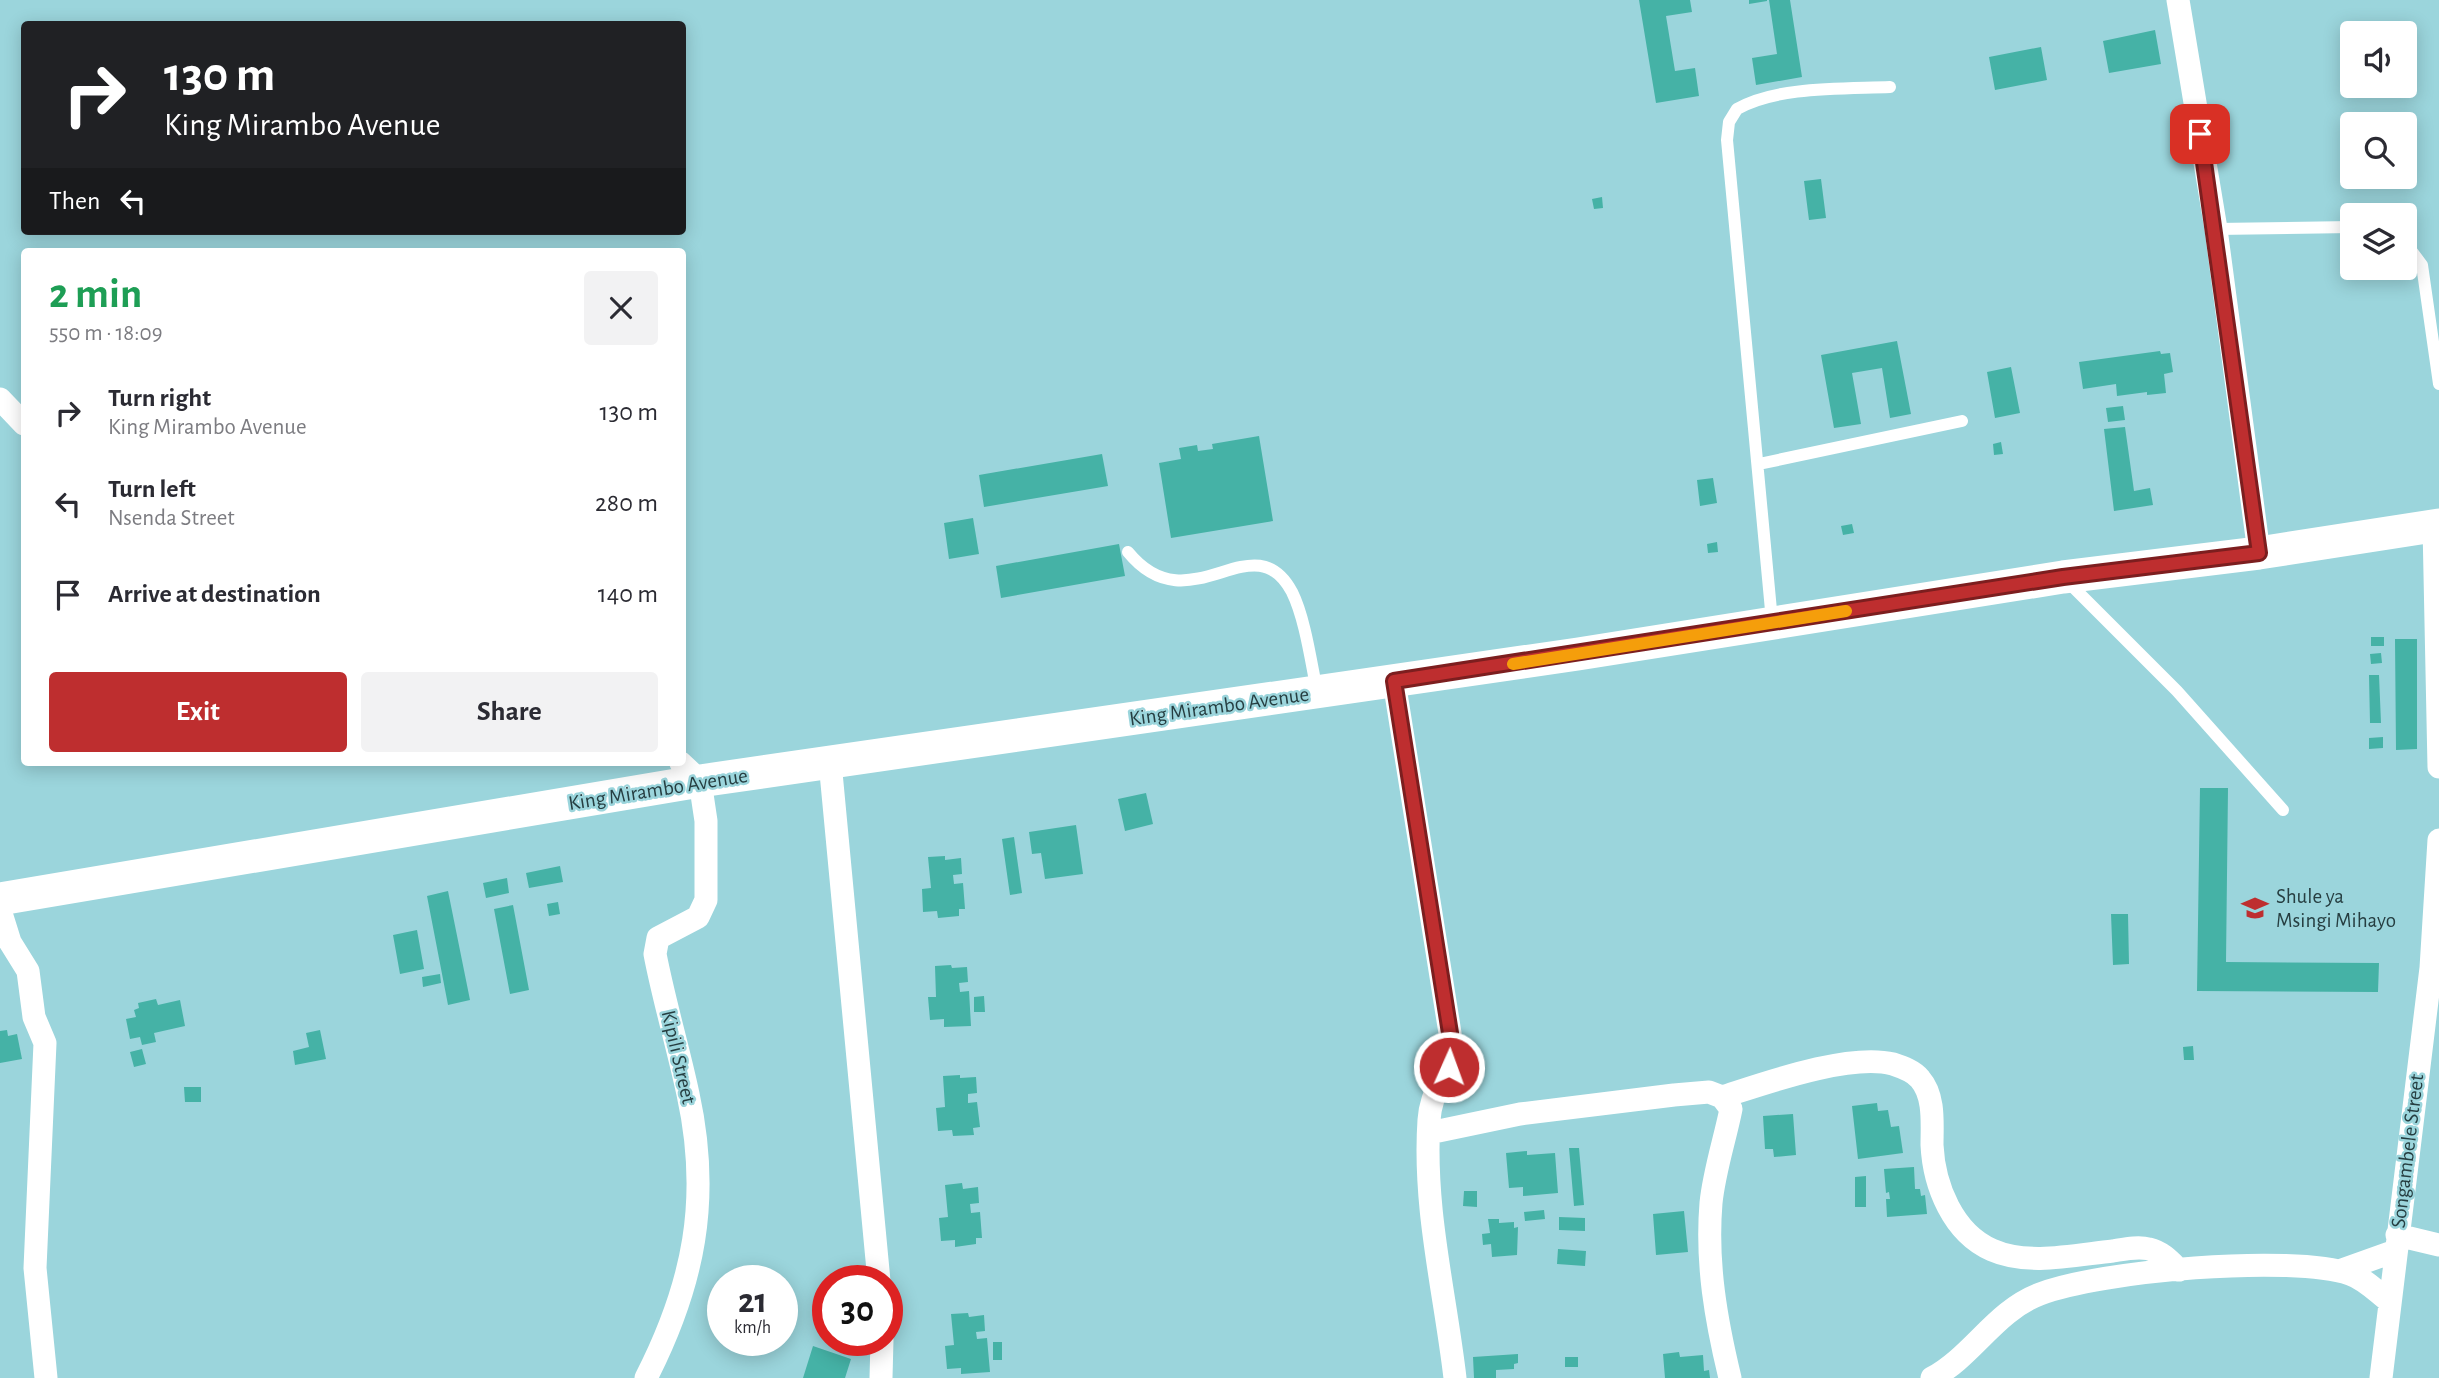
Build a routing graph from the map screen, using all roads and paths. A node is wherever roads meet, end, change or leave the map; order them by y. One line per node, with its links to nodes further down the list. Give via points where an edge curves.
1 (2178, 0): 4 (street)
2 (1890, 87): 10 (lane, via 1770,97 1737,109 1729,122 1727,140)
3 (2340, 227): 4 (lane)
4 (2216, 229): 13 (street)
5 (2417, 258): 6 (lane, via 2422,265)
6 (2439, 384)
7 (0, 399): 8 (street)
8 (21, 421)
9 (1962, 421): 10 (lane)
10 (1759, 464): 15 (lane)
11 (2436, 526): 13 (main road, King Mirambo Avenue); 19 (street)
12 (1128, 552): 17 (lane, via 1143,570 1177,582 1246,564 1262,565 1279,577 1292,592)
13 (2259, 553): 14 (main road, King Mirambo Avenue)
14 (2063, 577): 15 (main road, King Mirambo Avenue); 21 (lane, via 2178,691)
15 (1772, 623): 16 (main road, King Mirambo Avenue)
16 (1394, 681): 17 (main road, King Mirambo Avenue); 26 (street, via 1451,1046 1449,1067 1430,1111)
17 (1317, 692): 18 (main road, King Mirambo Avenue)
18 (830, 762): 20 (main road, King Mirambo Avenue); 29 (street)
19 (2439, 767)
20 (690, 772): 23 (main road, King Mirambo Avenue); 36 (street, Kipili Street, via 706,821 706,900 698,917 658,939 655,954 691,1109 699,1194 687,1280 670,1331)
21 (2283, 810)
22 (2439, 840): 27 (street, Songambele Street, via 2431,968)
23 (0, 899)
24 (0, 910): 35 (street, via 10,942 28,971 34,1017 45,1043 35,1268)
25 (1723, 1097): 26 (street, via 1709,1092 1674,1094 1520,1114); 30 (street, via 1824,1068 1891,1063 1922,1080 1930,1098 1938,1181 1948,1208 1980,1244 2012,1256 2038,1258 2148,1248); 39 (street, via 1731,1109 1711,1200 1709,1245 1711,1283)
26 (1429, 1133): 38 (street, via 1431,1225)
27 (2396, 1243): 28 (street); 31 (street); 32 (street, Songambele Street)
28 (2439, 1245)
29 (877, 1265)
30 (2179, 1270): 31 (street, via 2291,1266); 34 (street, via 2125,1275 2039,1294 2010,1310)
31 (2339, 1271): 32 (street, via 2353,1275)
32 (2389, 1301): 41 (street, Songambele Street)
33 (882, 1356): 37 (street)
34 (1962, 1370): 40 (street)
35 (46, 1378)
36 (646, 1378)
37 (881, 1378)
38 (1455, 1378)
39 (1730, 1378)
40 (1931, 1378)
41 (2381, 1378)

